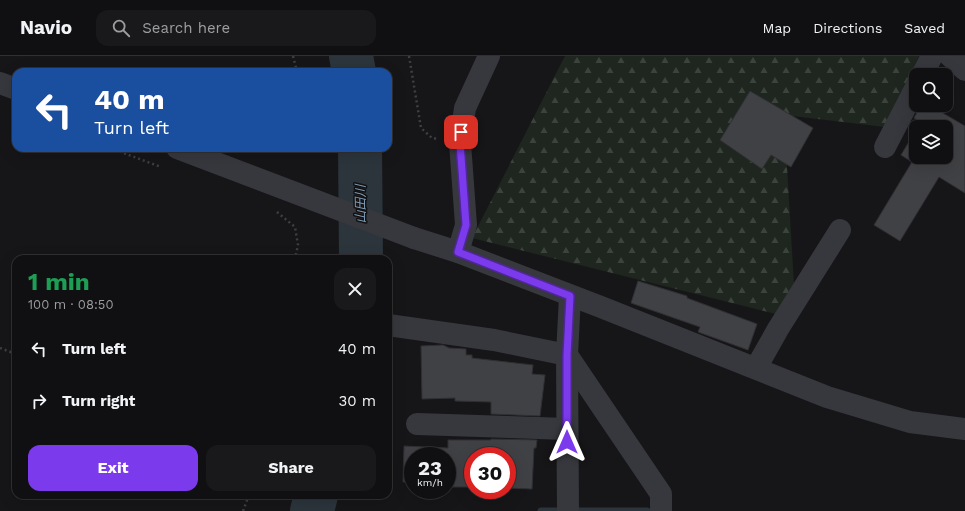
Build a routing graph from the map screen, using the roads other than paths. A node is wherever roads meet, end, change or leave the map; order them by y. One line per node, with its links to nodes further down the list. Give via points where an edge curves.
1 (489, 56): 12 (street, via 465,108 460,143 466,225)
2 (932, 56): 4 (street)
3 (950, 56): 5 (street)
4 (926, 68)
5 (965, 70)
6 (0, 83): 7 (street)
7 (12, 88)
8 (909, 101): 9 (street)
9 (885, 147)
10 (188, 152): 12 (street, via 414,238)
11 (840, 230): 16 (street)
12 (458, 252): 13 (street)
13 (570, 296): 15 (street); 16 (street)
14 (398, 327): 15 (street, via 494,340)
15 (567, 355): 18 (street); 21 (street, via 661,494)
16 (756, 368): 19 (street, via 827,397 910,422)
17 (417, 424): 18 (street)
18 (567, 428): 20 (street)
19 (965, 430)
20 (568, 504)
21 (661, 505)

